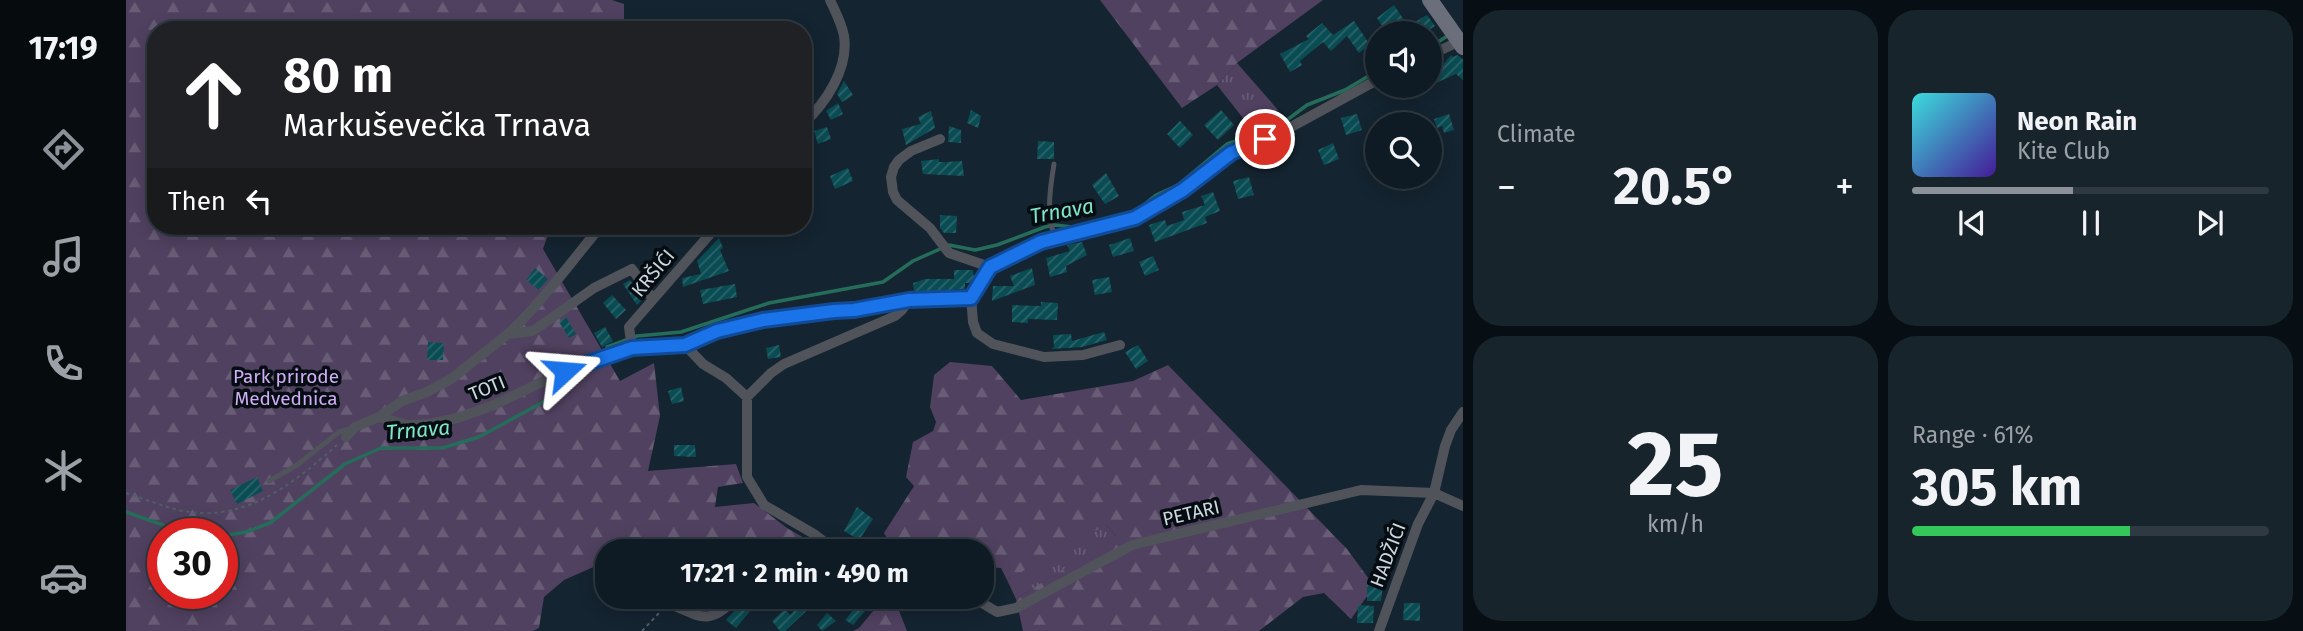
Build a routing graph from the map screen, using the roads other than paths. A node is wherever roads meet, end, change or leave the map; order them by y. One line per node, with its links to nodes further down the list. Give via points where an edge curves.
1 (830, 0): 6 (street, via 846,51 838,75)
2 (1430, 0): 3 (street)
3 (1458, 39): 4 (street)
4 (1442, 48)
5 (1365, 87): 9 (street, via 1280,133 1231,153 1183,190 1135,218)
6 (812, 114)
7 (940, 139): 12 (street, via 904,155 891,177 893,192 954,256)
8 (1054, 164): 9 (lane, via 1049,193)
9 (1052, 230): 12 (street, via 1041,242)
10 (594, 235): 16 (street, TOTI)
11 (709, 235): 13 (street, KRŠIĆI)
12 (990, 267): 14 (street)
13 (652, 298): 16 (street, TOTI, via 632,269 594,288 533,331); 17 (street, KRŠIĆI, via 629,327)
14 (971, 298): 15 (street); 19 (street, via 977,333 993,344 1044,357 1083,355)
15 (909, 300): 18 (street, via 763,320 717,331); 20 (street, via 895,316 784,365)
16 (508, 334): 22 (street, TOTI, via 451,379)
17 (630, 341): 18 (street, TOTI); 22 (street, TOTI, via 458,418 408,425)
18 (685, 345): 20 (street)
19 (1120, 345)
20 (747, 397): 28 (street, via 747,477 764,505)
21 (1463, 412): 26 (street, HADŽIĆI, via 1445,446)
22 (379, 417): 23 (street, TOTI)
23 (355, 427): 24 (street, TOTI); 25 (lane, via 339,432)
24 (346, 437)
25 (269, 481)
26 (1434, 493): 27 (street); 31 (street, PETARI, via 1361,490 1132,545 1016,608); 32 (street, HADŽIĆI)
27 (1463, 506)
28 (820, 539)
29 (682, 609): 30 (street, via 714,617)
30 (723, 609)
31 (992, 609)
32 (1379, 631)

